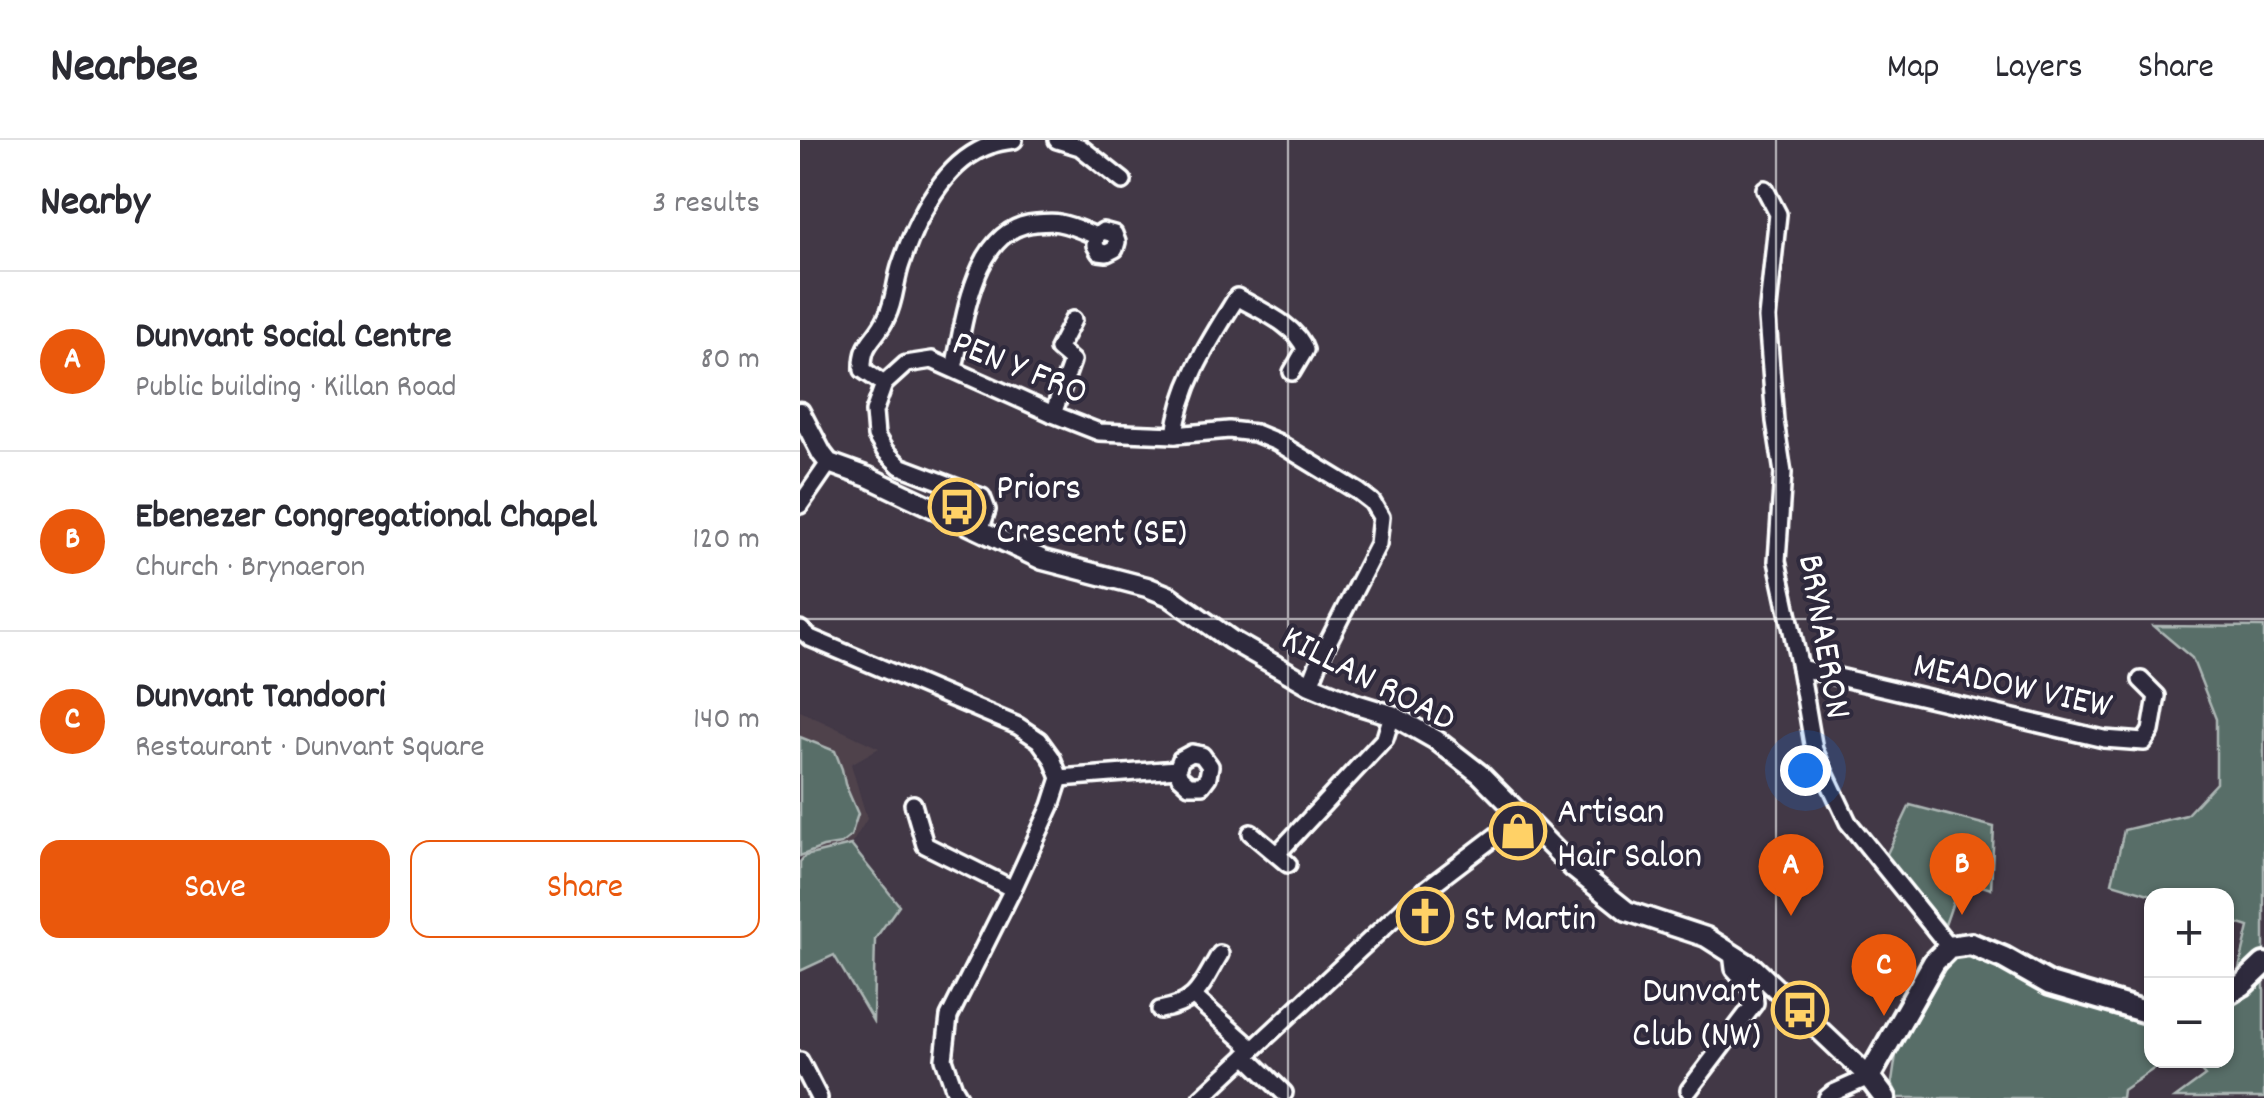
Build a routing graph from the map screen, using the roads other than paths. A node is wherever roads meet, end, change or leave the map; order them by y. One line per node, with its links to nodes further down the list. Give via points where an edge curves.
1 (1014, 140): 3 (street)
2 (1057, 140): 4 (street, via 1080,147)
3 (988, 142): 10 (street, via 947,176 922,212 888,315 862,352 862,370)
4 (1123, 181)
5 (1765, 190): 18 (street, BRYNAERON, via 1778,214 1768,318 1783,473 1777,560)
6 (1096, 236): 8 (street, via 1057,222 1006,234 974,281)
7 (1072, 320): 12 (street, via 1058,350 1072,362)
8 (954, 368): 10 (street, PEN Y FRO, via 932,360 906,364); 12 (street, PEN Y FRO)
9 (1292, 372): 13 (street, via 1305,350 1302,340 1237,296 1199,358)
10 (884, 384): 16 (street, via 874,412 884,451 900,466 982,498 987,510)
11 (800, 412): 14 (street)
12 (1053, 414): 13 (street, PEN Y FRO, via 1099,432)
13 (1176, 435): 20 (street, PEN Y FRO, via 1255,433 1359,492 1381,517 1378,544)
14 (829, 463): 15 (street); 16 (street, KILLAN ROAD)
15 (800, 506)
16 (980, 531): 20 (street, KILLAN ROAD, via 1044,560 1169,596)
17 (800, 629): 23 (street, via 1018,726 1040,740)
18 (1800, 668): 19 (street, MEADOW VIEW, via 2104,740 2144,742 2157,696); 28 (street, BRYNAERON, via 1814,750 1848,822)
19 (2141, 680)
20 (1310, 685): 21 (street, KILLAN ROAD)
21 (1392, 714): 25 (street, KILLAN ROAD, via 1480,774); 26 (street, via 1385,738 1283,859)
22 (1178, 770): 23 (street)
23 (1060, 778): 27 (street)
24 (913, 804): 27 (street, via 925,845)
25 (1522, 816): 30 (street, KILLAN ROAD, via 1627,911 1706,937); 36 (street, via 1417,896)
26 (1251, 833)
27 (1013, 889): 42 (street, via 949,1017 944,1059)
28 (1949, 947): 35 (main road, via 1971,944 2050,984); 38 (main road)
29 (1220, 954): 33 (street)
30 (1732, 954): 38 (street, KILLAN ROAD); 39 (street, via 1755,1002)
31 (2264, 964): 32 (main road)
32 (2234, 990)
33 (1194, 996): 34 (street); 36 (street)
34 (1160, 1010)
35 (2144, 1011)
36 (1250, 1052): 40 (street); 43 (street)
37 (800, 1061): 41 (street)
38 (1869, 1077): 44 (street); 45 (main road)
39 (1690, 1090)
40 (1284, 1093)
41 (819, 1098)
42 (960, 1098)
43 (1201, 1098)
44 (1827, 1098)
45 (1885, 1098)

